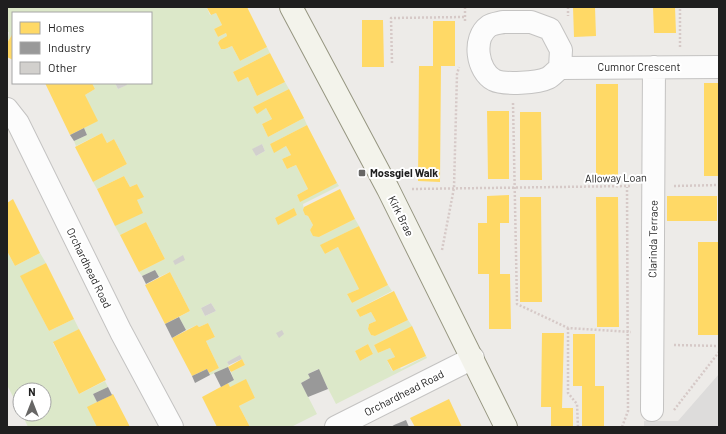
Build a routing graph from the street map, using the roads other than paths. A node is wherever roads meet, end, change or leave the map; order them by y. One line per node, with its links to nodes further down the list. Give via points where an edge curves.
1 (291, 7): 6 (street, Kirk Brae)
2 (654, 67): 3 (street, Cumnor Crescent); 4 (street, Cumnor Crescent); 7 (street, Clarinda Terrace)
3 (719, 67)
4 (560, 68): 4 (street, via 561,50 550,29 531,22 503,22 488,26 482,36 478,49 481,67 494,80 534,81 548,78)
5 (7, 109): 8 (street, Orchardhead Road, via 18,123 121,332)
6 (473, 358): 9 (street, Orchardhead Road); 10 (street, Kirk Brae)
7 (652, 410)
8 (172, 427)
9 (336, 427)
10 (506, 427)

